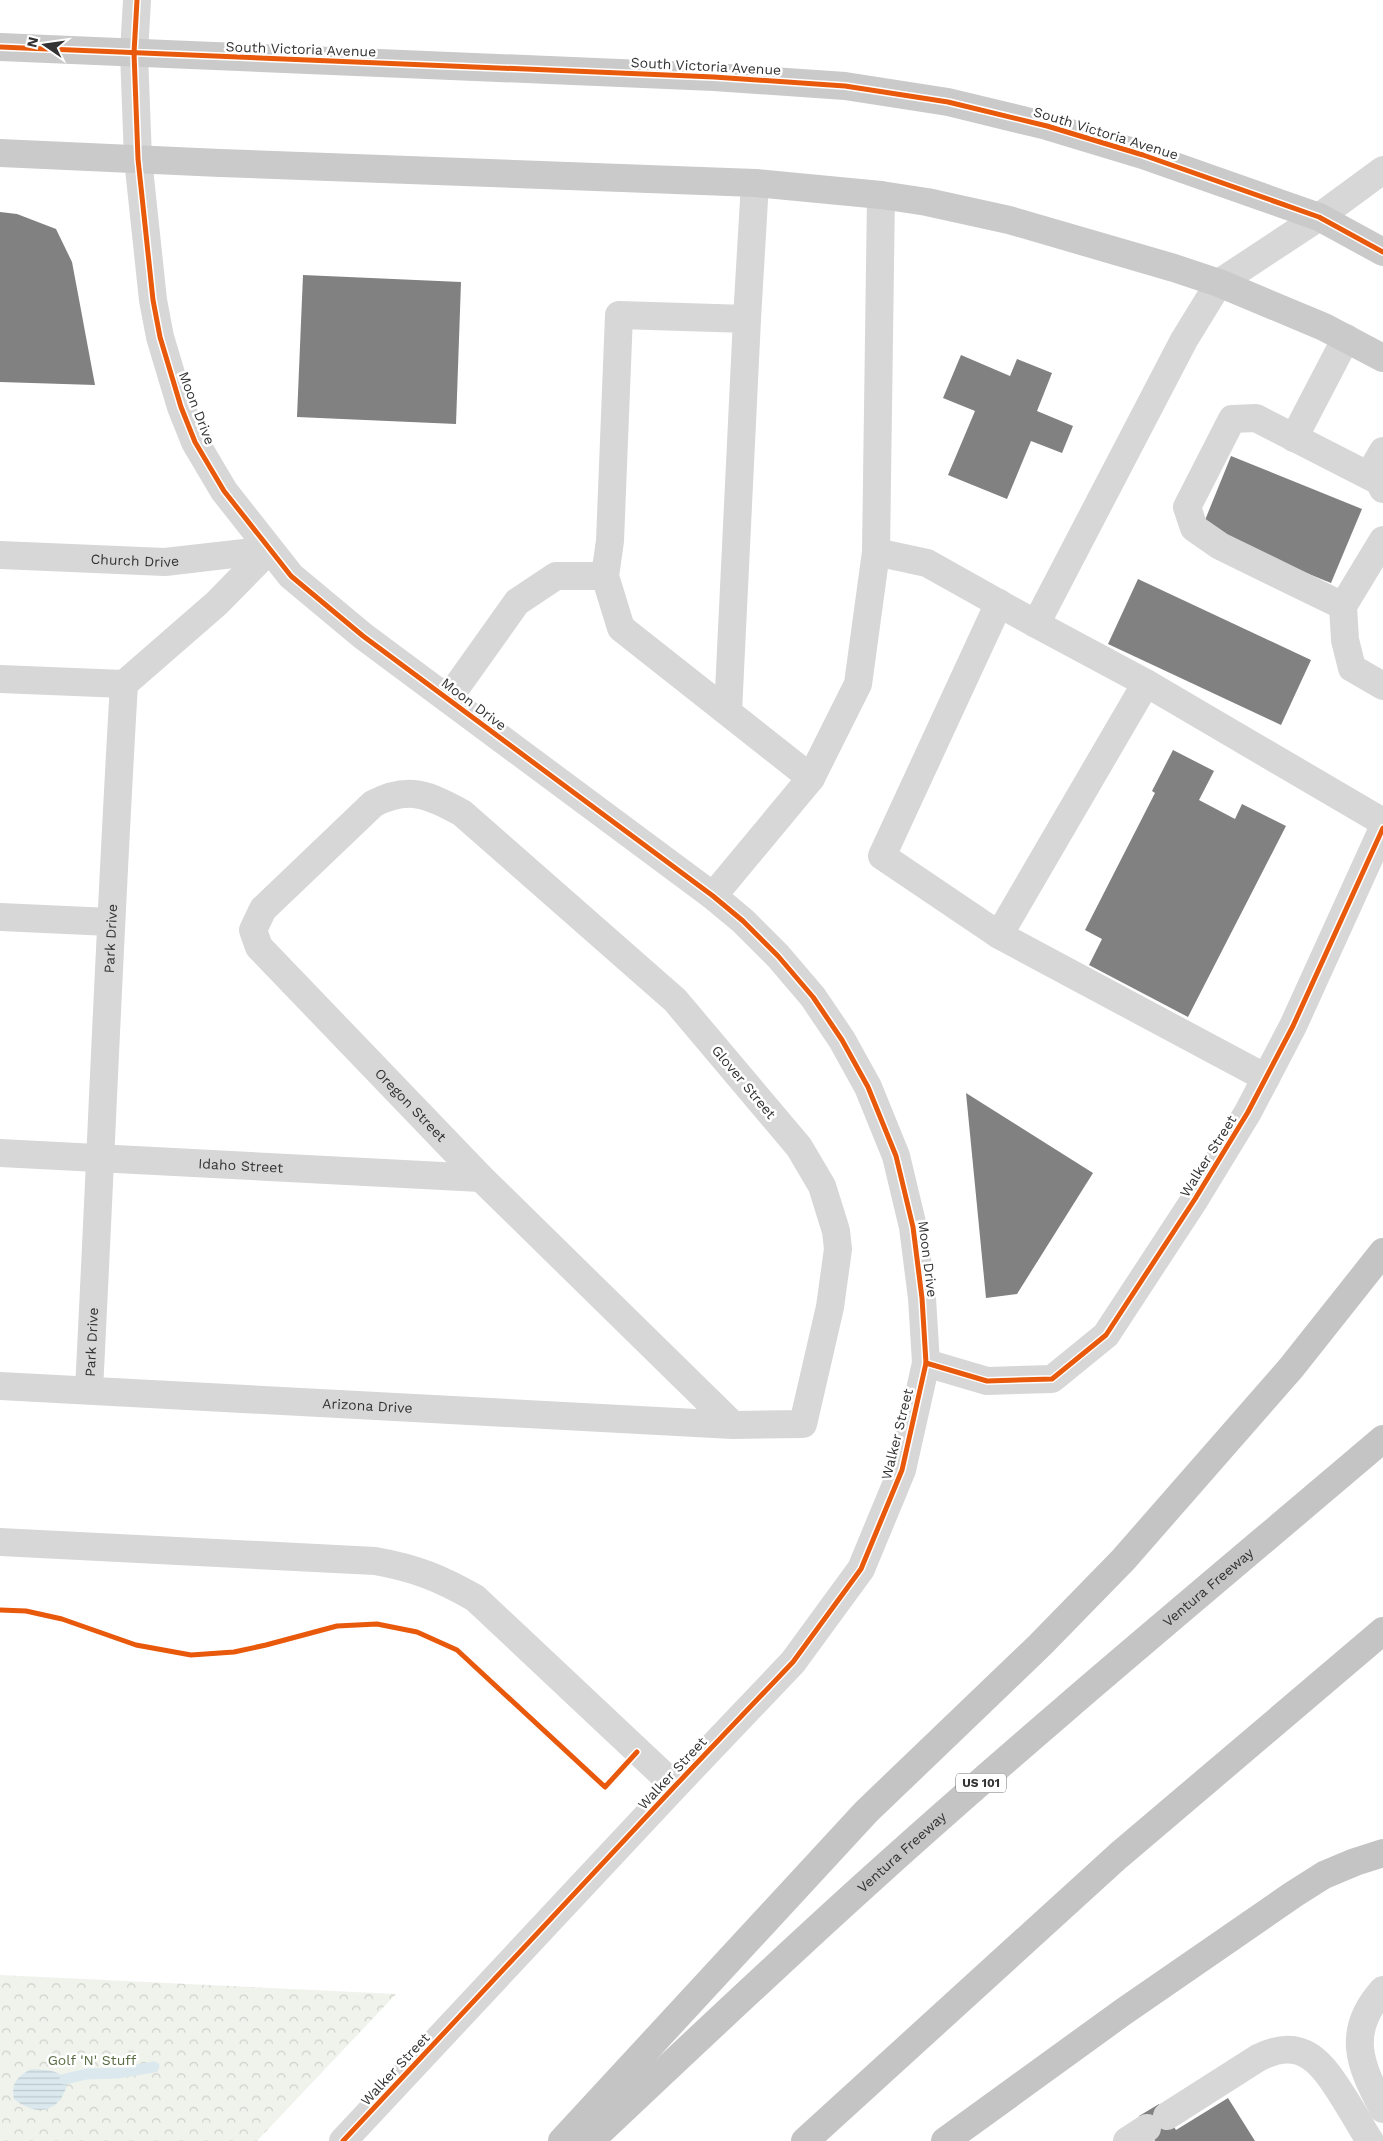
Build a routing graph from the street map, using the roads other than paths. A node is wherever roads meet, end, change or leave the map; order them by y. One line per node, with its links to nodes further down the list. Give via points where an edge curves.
1 (137, 0): 3 (street, Moon Drive)
2 (0, 47): 3 (main road, South Victoria Avenue)
3 (134, 53): 5 (street, Moon Drive); 9 (main road, South Victoria Avenue, via 714,77 846,86 948,102 1047,126 1144,154)
4 (0, 153): 5 (main road)
5 (138, 159): 7 (main road); 19 (street, Moon Drive, via 153,300 160,337 181,407 195,442 224,491)
6 (1383, 170): 9 (street)
7 (755, 182): 8 (main road); 12 (street)
8 (881, 195): 11 (main road, via 1010,220); 20 (street)
9 (1319, 217): 10 (main road, South Victoria Avenue); 11 (street)
10 (1383, 252)
11 (1219, 283): 13 (main road); 25 (street, via 1180,348)
12 (747, 319): 22 (street, via 619,315 610,541); 31 (street)
13 (1346, 338): 14 (main road); 15 (street)
14 (1383, 358)
15 (1294, 438): 17 (street); 24 (street, via 1256,418 1232,419 1187,507 1194,528 1220,546)
16 (1383, 452): 17 (street)
17 (1376, 482)
18 (1383, 540): 24 (street)
19 (269, 550): 21 (street, Church Drive, via 165,562); 28 (street, via 217,603); 30 (street, Moon Drive, via 298,582 363,636)
20 (876, 552): 23 (street, via 927,563); 32 (street, via 858,684)
21 (0, 555)
22 (605, 576): 30 (street, via 556,576 517,602); 31 (street, via 621,628)
23 (999, 603): 25 (street); 39 (street, via 882,856)
24 (1343, 606): 29 (street, via 1345,640 1352,668)
25 (1036, 624): 27 (street)
26 (0, 679): 28 (street)
27 (1146, 683): 34 (street); 39 (street)
28 (124, 684): 38 (street, Park Drive)
29 (1383, 686)
30 (448, 699): 36 (street, Moon Drive)
31 (728, 712): 32 (street)
32 (811, 778): 36 (street)
33 (413, 793): 43 (street, Oregon Street, via 390,795 373,804 263,909 253,930 259,947); 48 (street, Glover Street, via 437,800 462,813 676,1000 799,1147 822,1186 838,1249 830,1307 803,1424)
34 (1383, 822)
35 (1383, 828): 40 (street, Walker Street)
36 (714, 896): 45 (street, Moon Drive, via 778,956 813,997 868,1087 896,1156 914,1227)
37 (0, 917): 38 (street)
38 (110, 922): 42 (street, Park Drive)
39 (999, 935): 40 (street)
40 (1266, 1078): 45 (street, Walker Street, via 1195,1199 1106,1335 1052,1379 987,1381)
41 (0, 1153): 42 (street, Idaho Street)
42 (101, 1158): 43 (street, Idaho Street); 47 (street, Park Drive)
43 (481, 1178): 48 (street, Oregon Street)
44 (1383, 1252): 58 (highway, via 1291,1368 1123,1560 1040,1645 866,1812)
45 (926, 1363): 52 (street, Walker Street, via 902,1470 861,1570 793,1662)
46 (0, 1386): 47 (street, Arizona Drive)
47 (89, 1390): 48 (street, Arizona Drive)
48 (733, 1425)
49 (1383, 1439): 59 (highway, Ventura Freeway / US 101, via 868,1882)
50 (0, 1542): 52 (street, via 375,1561 425,1573 475,1598)
51 (1383, 1632): 60 (highway, via 1118,1856)
52 (675, 1786): 57 (street, Walker Street)
53 (1383, 1853): 61 (highway, via 1324,1876 1294,1894)
54 (1383, 1990): 55 (street, via 1366,2014 1360,2042 1364,2071)
55 (1383, 2109)
56 (1147, 2128): 62 (street, via 1268,2052 1293,2050 1311,2056 1325,2068)
57 (343, 2141)
58 (562, 2141)
59 (590, 2141)
60 (805, 2141)
61 (945, 2141)
62 (1370, 2141)

